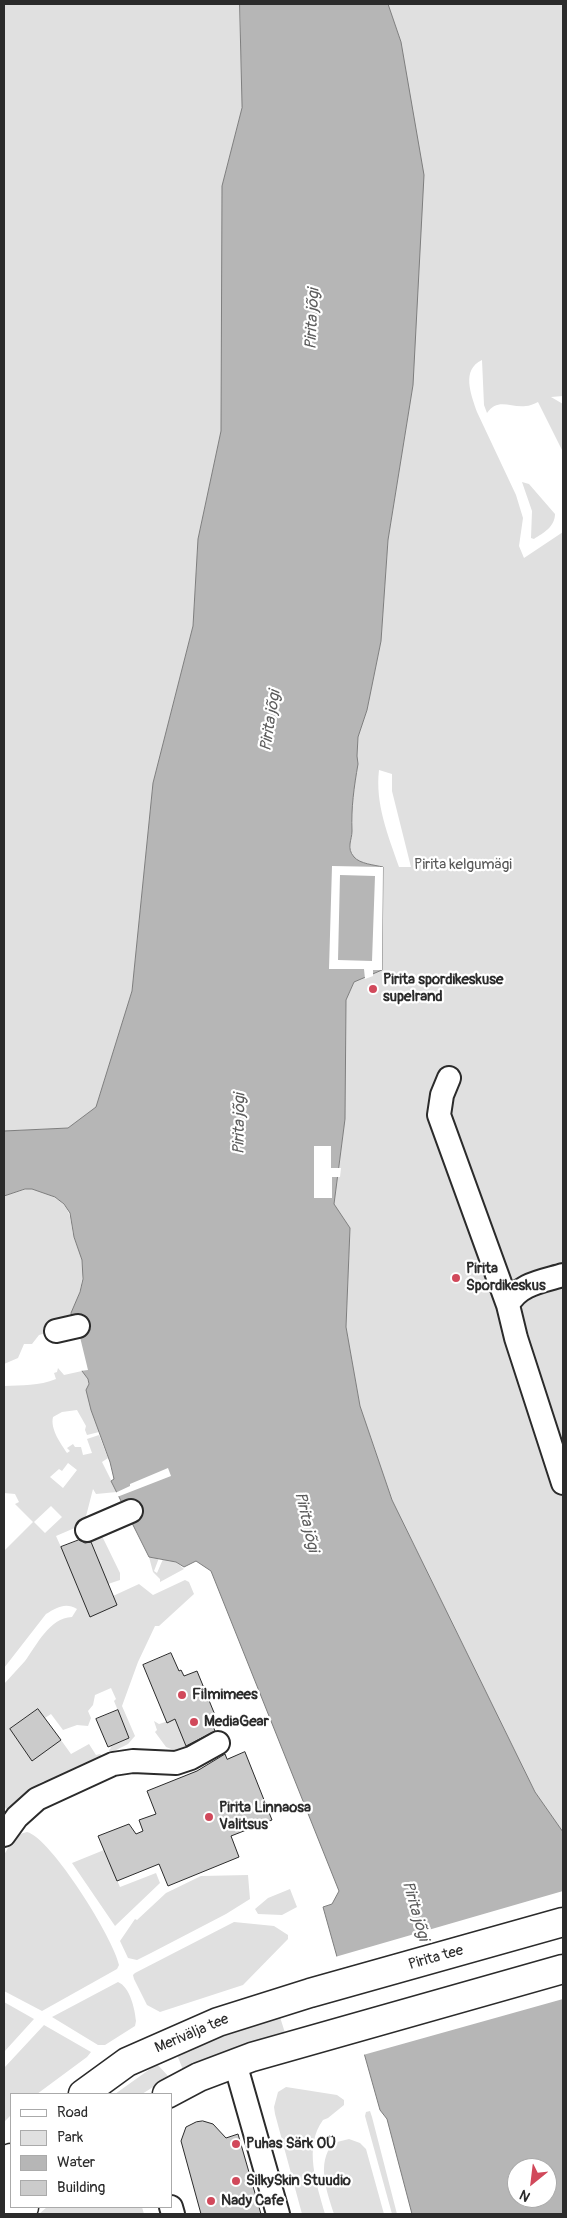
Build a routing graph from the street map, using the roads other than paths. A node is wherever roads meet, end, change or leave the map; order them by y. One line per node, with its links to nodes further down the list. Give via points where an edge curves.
1 (449, 1078): 3 (street, via 439,1115)
2 (563, 1275): 3 (street, via 526,1286 511,1298)
3 (508, 1305): 6 (street)
4 (78, 1326): 5 (street)
5 (56, 1332)
6 (563, 1483)
7 (131, 1511): 8 (street)
8 (87, 1530)
9 (218, 1743): 10 (street, via 176,1763 133,1761 113,1764 37,1799 17,1817)
10 (4, 1835)
11 (563, 1922): 13 (main road, Pirita tee)
12 (563, 1969): 14 (main road)
13 (310, 1994): 15 (main road, Merivälja tee, via 218,2022 180,2038 128,2062)
14 (235, 2063): 16 (main road); 19 (street)
15 (84, 2093)
16 (169, 2093)
17 (10, 2163): 18 (street, via 4,2192)
18 (6, 2214)
19 (278, 2214)

